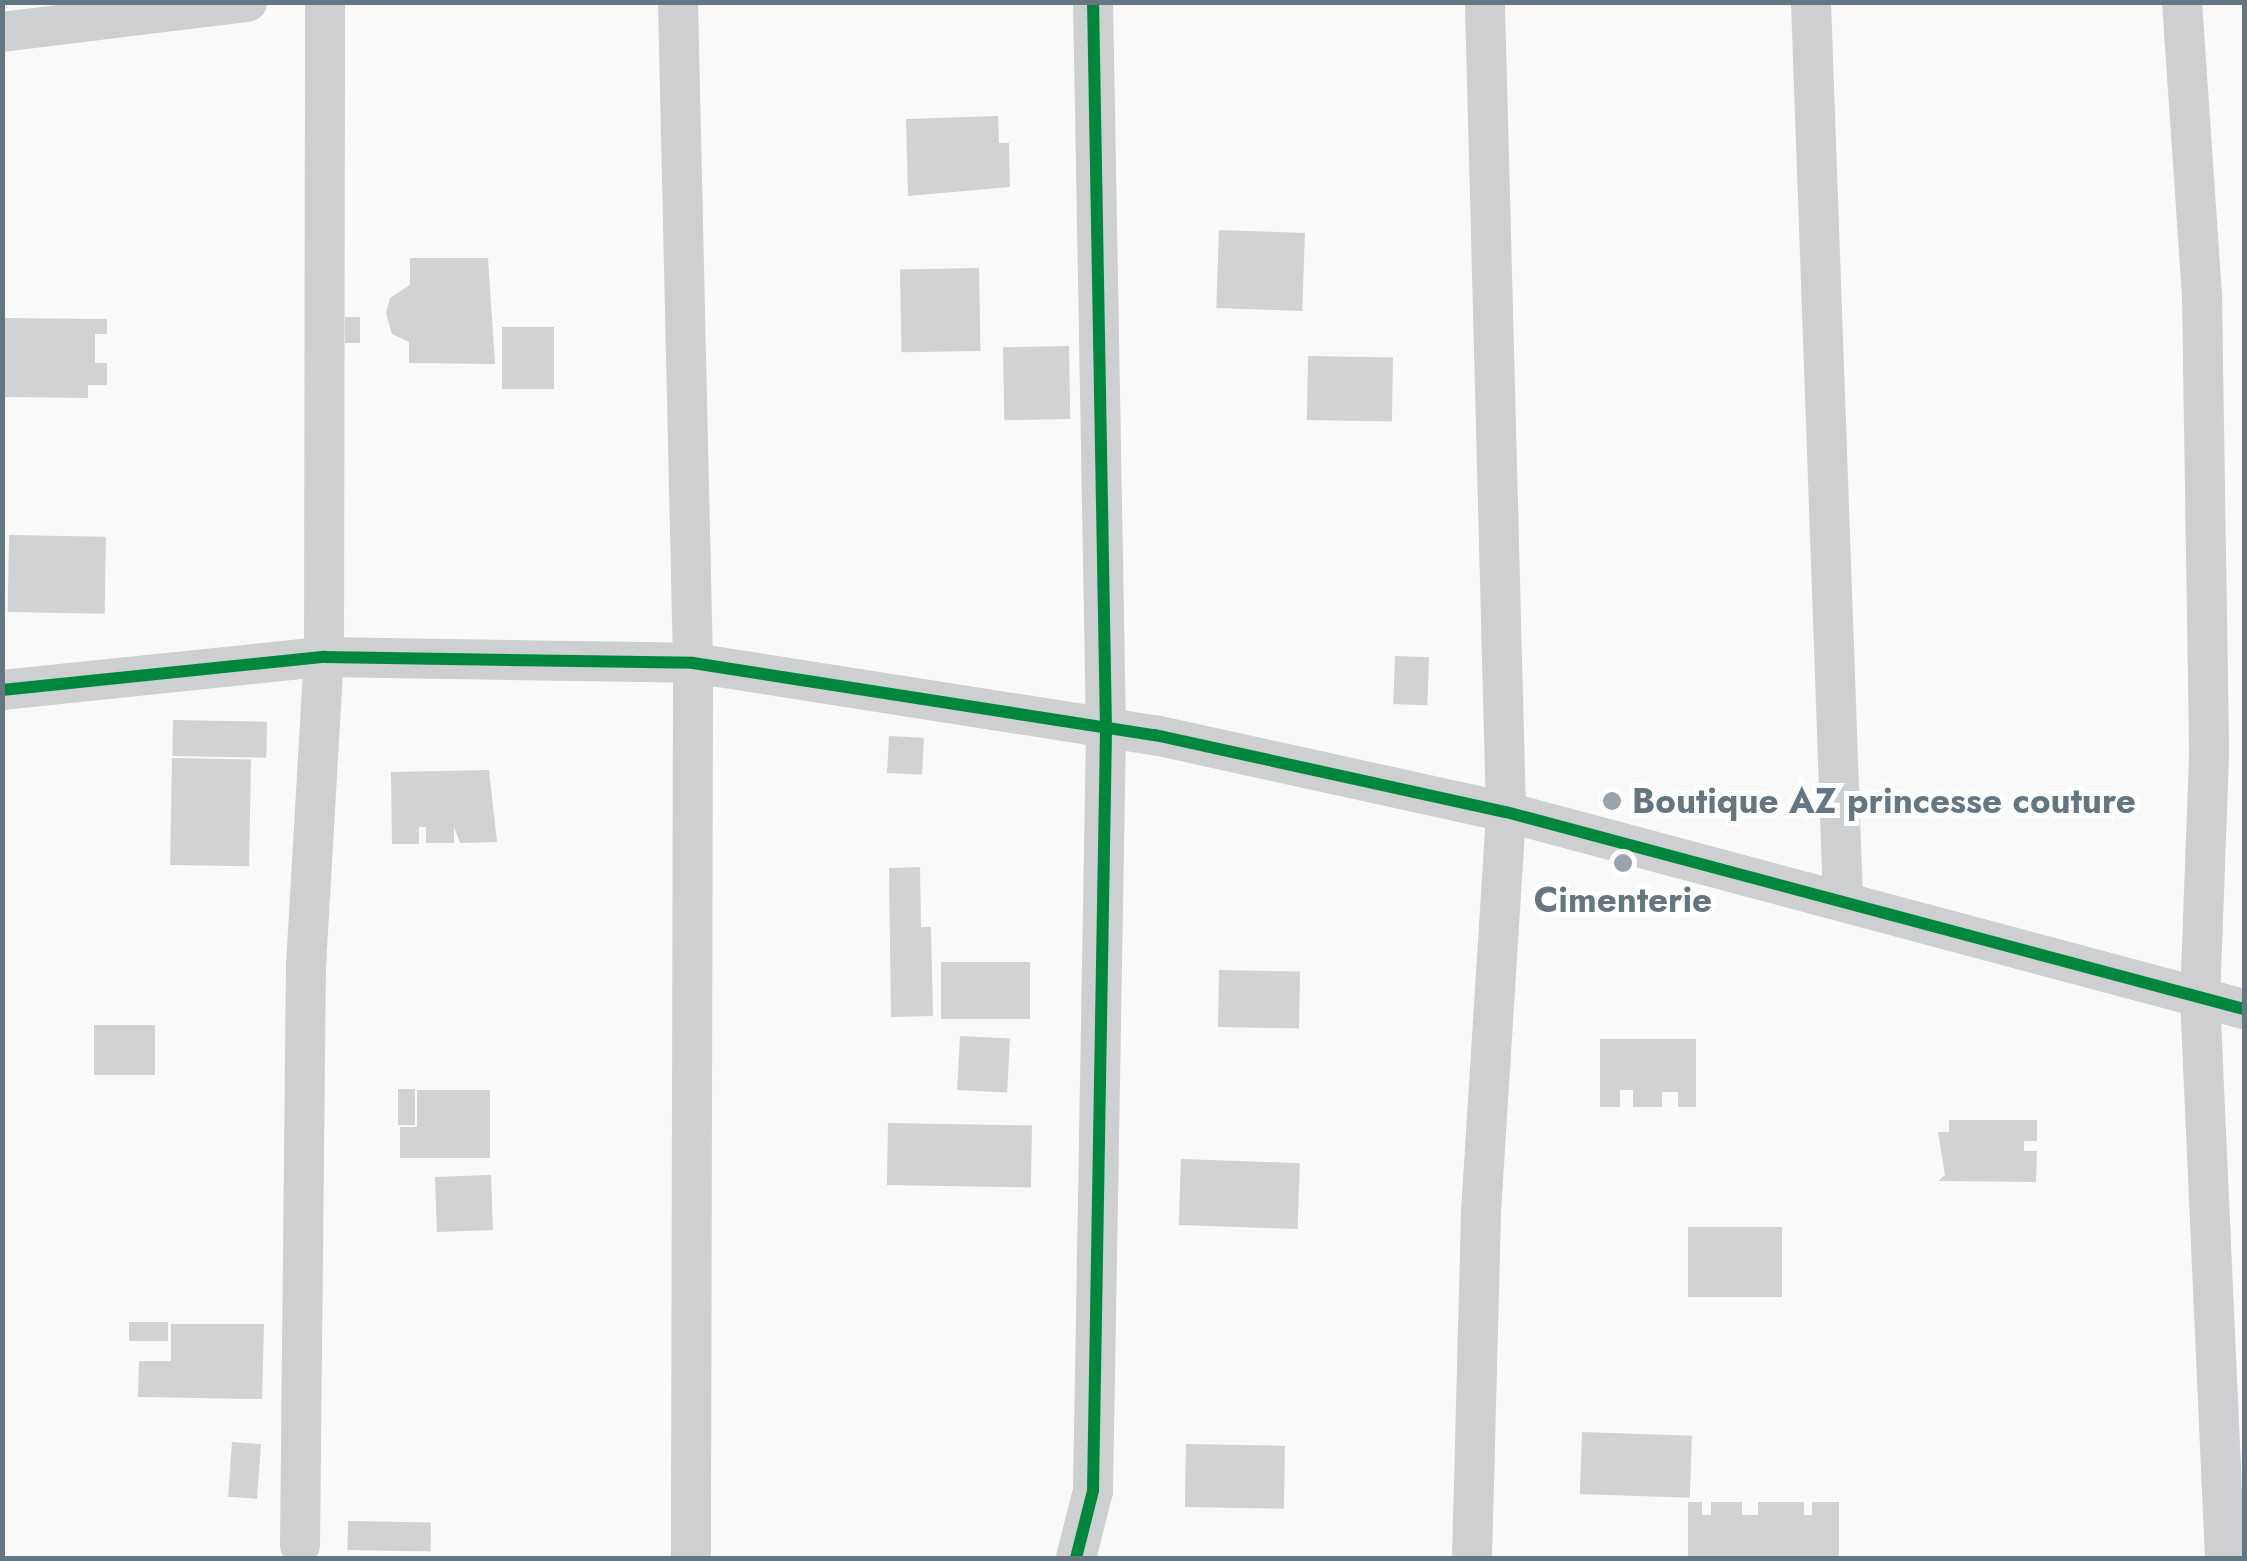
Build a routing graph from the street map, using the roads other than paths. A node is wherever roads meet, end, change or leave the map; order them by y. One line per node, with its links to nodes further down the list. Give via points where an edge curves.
1 (247, 2): 8 (street)
2 (325, 2): 9 (street)
3 (678, 2): 10 (street)
4 (1092, 2): 12 (street)
5 (1485, 2): 13 (street)
6 (1811, 2): 14 (street)
7 (2182, 2): 15 (street, via 2202,298 2208,756)
8 (2, 32)
9 (324, 657): 10 (street); 11 (street); 17 (street, via 306,966)
10 (694, 663): 12 (street); 18 (street)
11 (2, 690)
12 (1106, 729): 13 (street); 19 (street, via 1093,1491)
13 (1506, 812): 14 (street); 20 (street, via 1481,1212)
14 (1843, 900): 15 (street)
15 (2200, 998): 16 (street); 21 (street)
16 (2244, 1008)
17 (300, 1545)
18 (691, 1558)
19 (1076, 1558)
20 (1472, 1558)
21 (2225, 1558)

